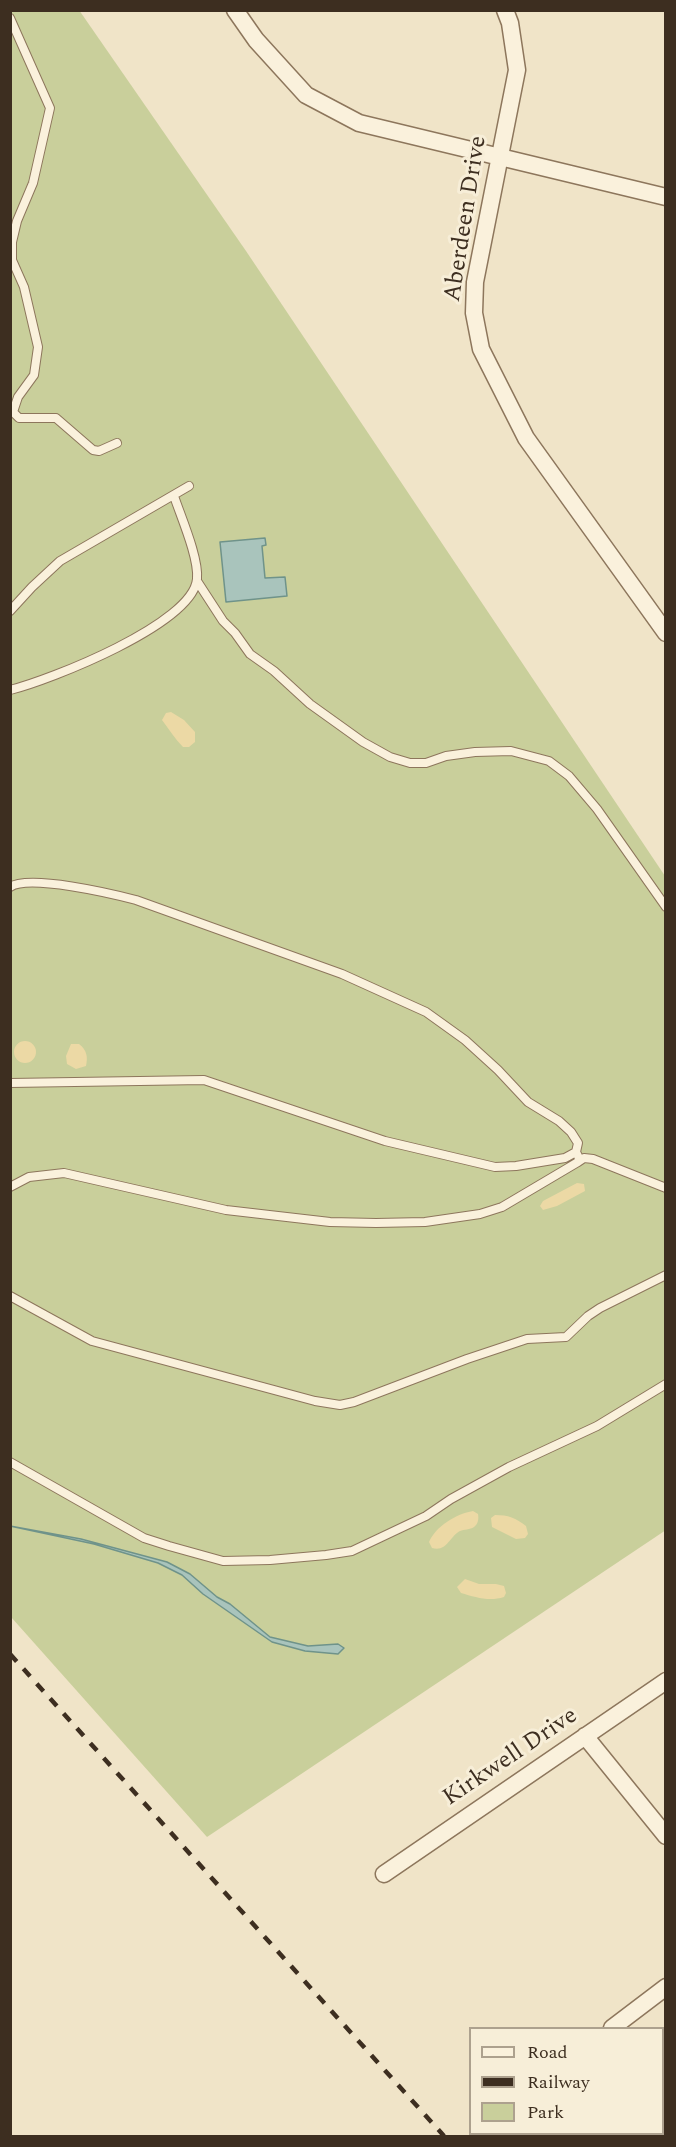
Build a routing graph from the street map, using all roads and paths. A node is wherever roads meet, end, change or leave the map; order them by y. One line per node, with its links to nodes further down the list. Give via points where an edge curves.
1 (235, 10): 4 (street, via 256,40 306,94 358,123)
2 (505, 10): 4 (street, Aberdeen Drive, via 517,70)
3 (10, 18): 6 (lane, via 50,108 33,183 12,242 12,260 24,287 38,347 34,375 18,397 13,412 19,418 56,418 93,450)
4 (501, 156): 5 (street); 11 (street, Aberdeen Drive, via 475,282 474,313 481,349 526,438)
5 (666, 197)
6 (117, 443)
7 (189, 486): 8 (lane)
8 (174, 496): 9 (lane, via 196,562); 10 (lane, via 60,561)
9 (197, 581): 12 (lane, via 180,607 139,637 55,677); 14 (lane, via 222,621 250,654 319,710 390,757 426,763 465,753 511,751 549,761 569,776 597,809)
10 (10, 611)
11 (666, 633)
12 (10, 690)
13 (10, 887): 16 (lane, via 23,882 61,885 136,900 342,974 426,1012 465,1040 528,1102 571,1132 578,1143)
14 (666, 907)
15 (10, 1083): 16 (lane, via 204,1080 385,1141 495,1167)
16 (577, 1157): 17 (lane, via 502,1208 426,1222 330,1222 238,1212 64,1173 29,1176); 18 (lane, via 593,1159)
17 (10, 1187)
18 (666, 1188)
19 (666, 1275): 20 (lane, via 600,1308 566,1337 527,1339 340,1405 92,1341)
20 (10, 1296)
21 (666, 1384): 22 (lane, via 597,1426 509,1467 426,1516 352,1551 326,1555 223,1561 169,1546 144,1538)
22 (10, 1462)
23 (666, 1681): 24 (street, Kirkwell Drive)
24 (585, 1736): 25 (street); 26 (street, Kirkwell Drive)
25 (666, 1836)
26 (384, 1874)
27 (666, 1987): 28 (street)
28 (613, 2027)

